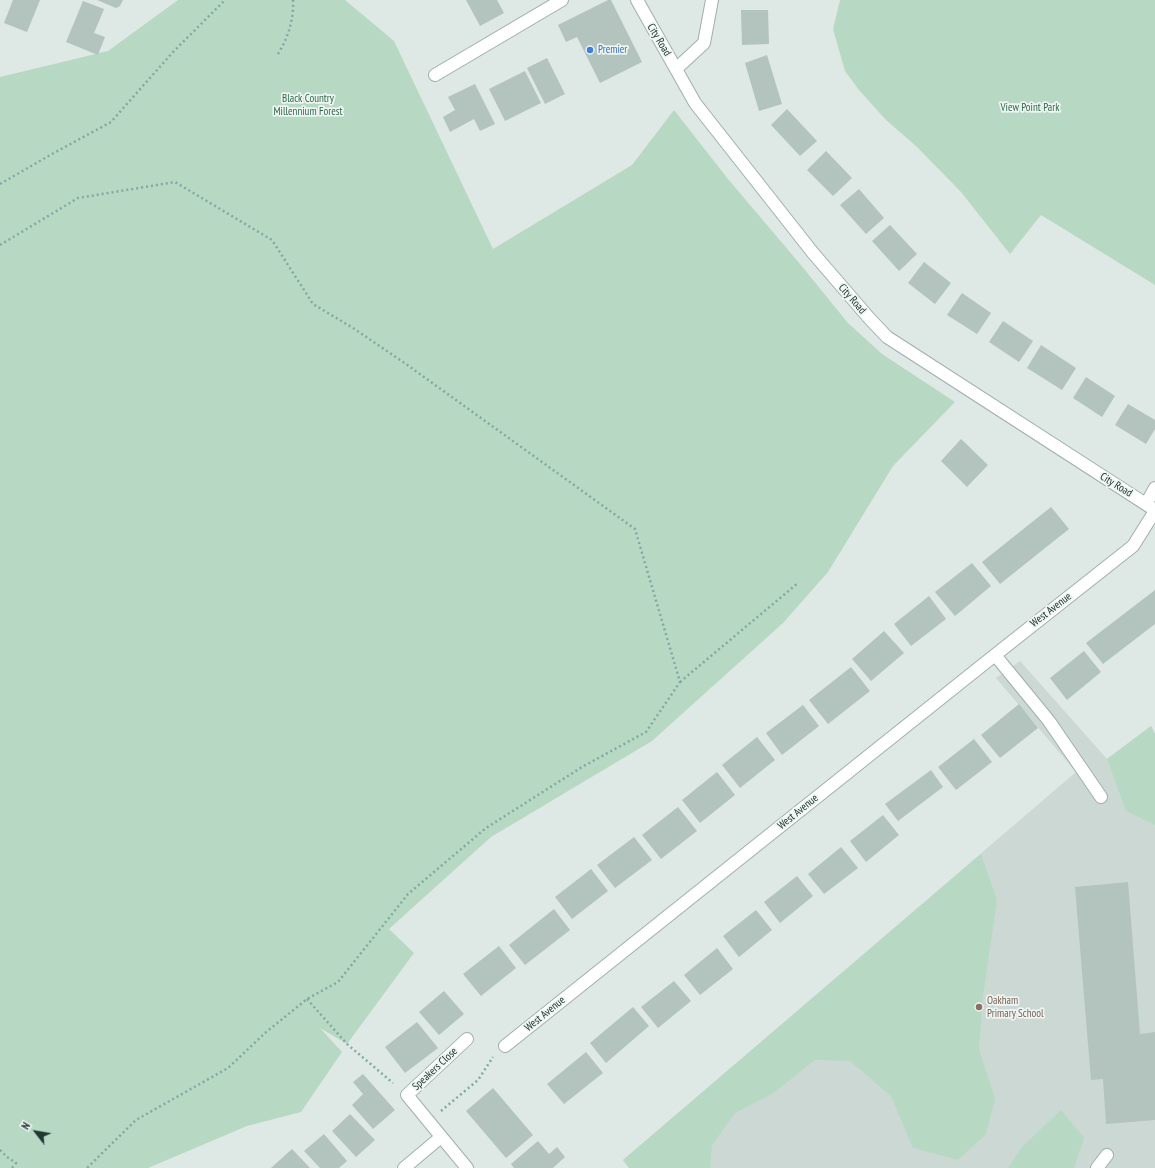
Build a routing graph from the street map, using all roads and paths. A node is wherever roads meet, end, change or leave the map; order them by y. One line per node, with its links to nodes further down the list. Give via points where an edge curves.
1 (225, 0): 9 (path, via 173,52 111,122)
2 (293, 0): 6 (path, via 292,22)
3 (562, 0): 8 (street)
4 (637, 0): 7 (street, City Road)
5 (712, 0): 7 (street, via 704,43)
6 (278, 54)
7 (676, 69): 12 (street, City Road, via 695,104 813,253 887,337)
8 (435, 75)
9 (0, 184)
10 (0, 245): 15 (path, via 78,198 175,182 272,240 312,304 406,364 635,529)
11 (1155, 488): 12 (street, West Avenue)
12 (1152, 509): 14 (street, West Avenue, via 1133,546)
13 (798, 582): 15 (path)
14 (995, 655): 16 (street, via 1049,721); 19 (street, West Avenue)
15 (680, 682): 17 (path, via 646,732 582,768 486,828 408,894 338,982)
16 (1101, 797)
17 (307, 999): 20 (path, via 347,1044); 26 (path, via 265,1033 228,1068 136,1120)
18 (467, 1039): 22 (street, Speakers Close, via 407,1095)
19 (505, 1046): 21 (path, via 490,1060 478,1080)
20 (397, 1086)
21 (439, 1112)
22 (441, 1137): 27 (street); 28 (street, Speakers Close)
23 (0, 1150): 25 (path, via 16,1163)
24 (1107, 1154): 29 (street)
25 (12, 1168)
26 (88, 1168)
27 (404, 1168)
28 (467, 1168)
29 (1097, 1168)

